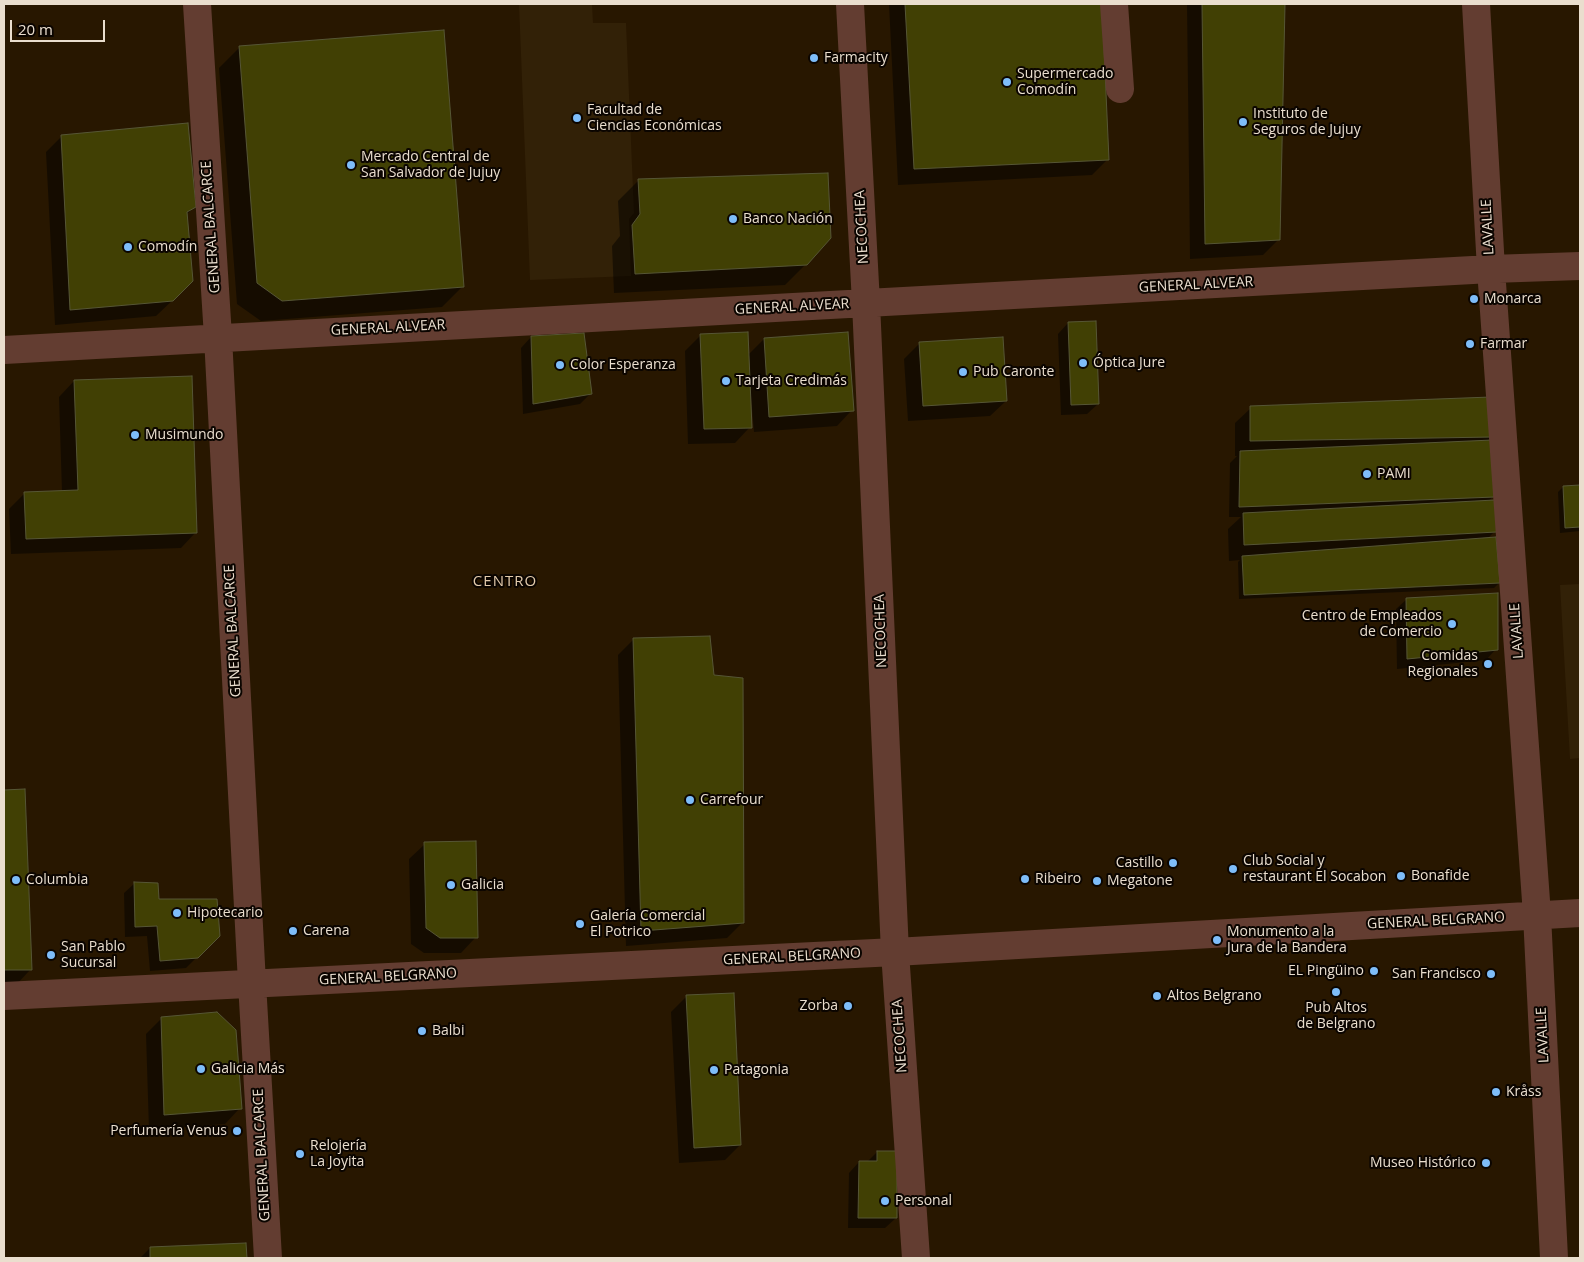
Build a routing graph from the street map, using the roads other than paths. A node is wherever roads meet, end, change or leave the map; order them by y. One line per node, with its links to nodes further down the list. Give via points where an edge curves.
1 (197, 4): 9 (street, GENERAL BALCARCE)
2 (850, 4): 8 (street, NECOCHEA)
3 (1114, 4): 5 (street)
4 (1476, 4): 7 (street, LAVALLE)
5 (1120, 90)
6 (1580, 266): 7 (street, GENERAL ALVEAR)
7 (1491, 269): 8 (street, GENERAL ALVEAR); 12 (street, LAVALLE)
8 (866, 303): 9 (street, GENERAL ALVEAR); 13 (street, NECOCHEA)
9 (218, 337): 10 (street, GENERAL ALVEAR); 14 (street, GENERAL BALCARCE)
10 (4, 350)
11 (1580, 913): 12 (street, GENERAL BELGRANO)
12 (1537, 915): 13 (street, GENERAL BELGRANO); 18 (street, LAVALLE)
13 (894, 952): 14 (street, GENERAL BELGRANO); 17 (street, NECOCHEA)
14 (252, 983): 15 (street, GENERAL BELGRANO); 16 (street, GENERAL BALCARCE)
15 (4, 996)
16 (268, 1258)
17 (916, 1258)
18 (1554, 1258)

